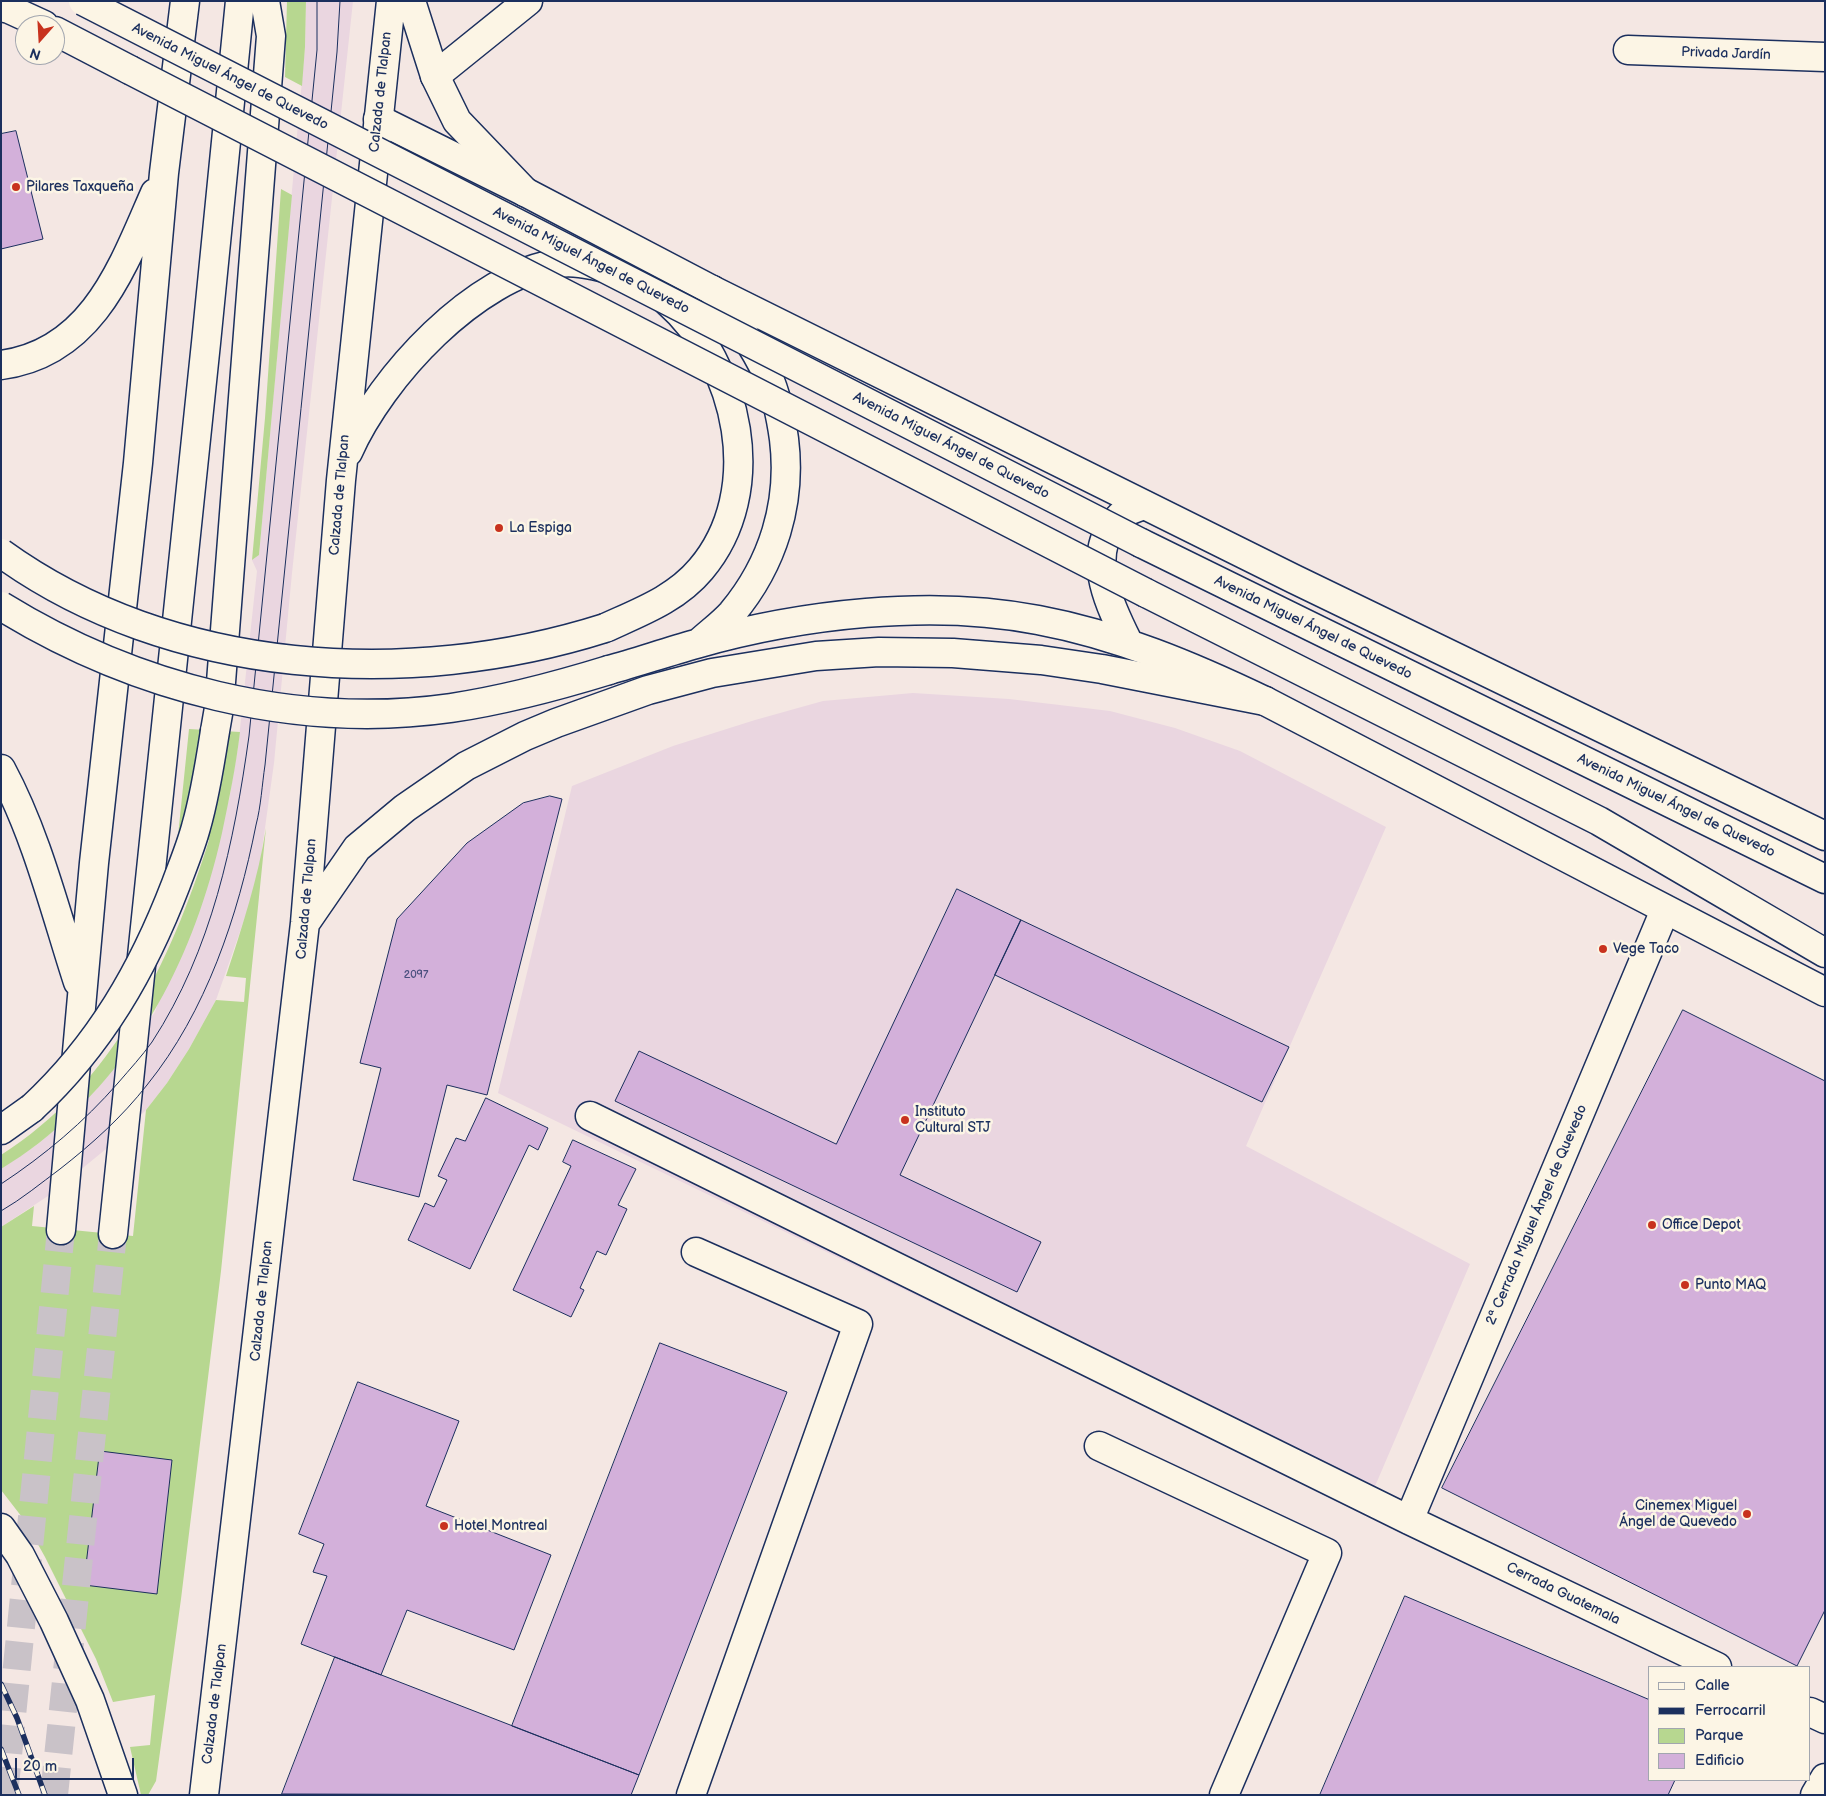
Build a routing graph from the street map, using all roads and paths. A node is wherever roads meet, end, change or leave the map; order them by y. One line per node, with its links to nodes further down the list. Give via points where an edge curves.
1 (83, 1): 28 (main road, Avenida Miguel Ángel de Quevedo, bridge, via 1141,543)
2 (185, 1): 15 (main road)
3 (240, 1): 37 (main road)
4 (265, 1): 35 (main road, bridge, via 270,36 219,708 196,827 164,914 117,1008 55,1087)
5 (391, 1): 14 (main road, Calzada de Tlalpan)
6 (410, 1): 13 (main road)
7 (528, 1): 13 (main road)
8 (1, 8): 9 (main road)
9 (22, 15)
10 (65, 36): 31 (main road, bridge, via 1146,593 1599,821)
11 (1628, 50): 12 (main road, Privada Jardín)
12 (1825, 57)
13 (435, 76): 16 (main road, via 457,121)
14 (378, 119): 16 (main road); 19 (main road, Calzada de Tlalpan)
15 (164, 172): 18 (main road, via 121,271 90,316 56,346 35,356); 33 (main road, via 139,453)
16 (525, 192): 17 (main road)
17 (712, 290): 20 (main road); 23 (main road, via 744,334 768,378 779,412 786,478 782,513 768,556 731,613)
18 (1, 365)
19 (341, 480): 21 (main road, bridge, via 358,433 397,375 430,339 475,301 524,272 560,263 577,262 638,279 675,309 711,355 730,404 739,448 739,475 726,524 715,550 684,586 669,597 605,628 535,647 460,658 379,664 295,660 213,647 99,609 71,596); 30 (main road, Calzada de Tlalpan)
20 (1144, 504): 24 (main road, via 1122,514 1106,535 1101,557 1108,596); 27 (main road)
21 (1, 553)
22 (1, 606): 23 (main road, bridge, via 60,640 125,668 190,689 289,709 364,713 449,708 516,697)
23 (698, 644): 24 (main road, via 814,620 911,610 987,613 1038,620)
24 (1129, 644): 25 (main road, via 1214,676)
25 (1265, 701): 29 (main road); 30 (main road, via 1102,669 953,653 826,655 712,673 648,690 556,723 466,766 405,808 357,848)
26 (1, 769): 33 (main road, via 41,864)
27 (1825, 836)
28 (1825, 879)
29 (1665, 910): 32 (main road); 40 (main road, 2ª Cerrada Miguel Ángel de Quevedo)
30 (305, 923): 47 (main road, Calzada de Tlalpan)
31 (1825, 953)
32 (1825, 992)
33 (82, 996): 36 (main road)
34 (590, 1116): 40 (main road, Cerrada Guatemala)
35 (1, 1130)
36 (62, 1230)
37 (114, 1234)
38 (696, 1252): 48 (main road, via 858,1324)
39 (1099, 1446): 49 (main road, via 1327,1552)
40 (1409, 1520): 42 (main road, Cerrada Guatemala)
41 (1, 1528): 46 (main road, via 20,1555 90,1700)
42 (1714, 1666)
43 (1811, 1712): 44 (main road)
44 (1825, 1719)
45 (1825, 1778): 50 (main road)
46 (123, 1795)
47 (204, 1795)
48 (691, 1795)
49 (1224, 1795)
50 (1815, 1795)

